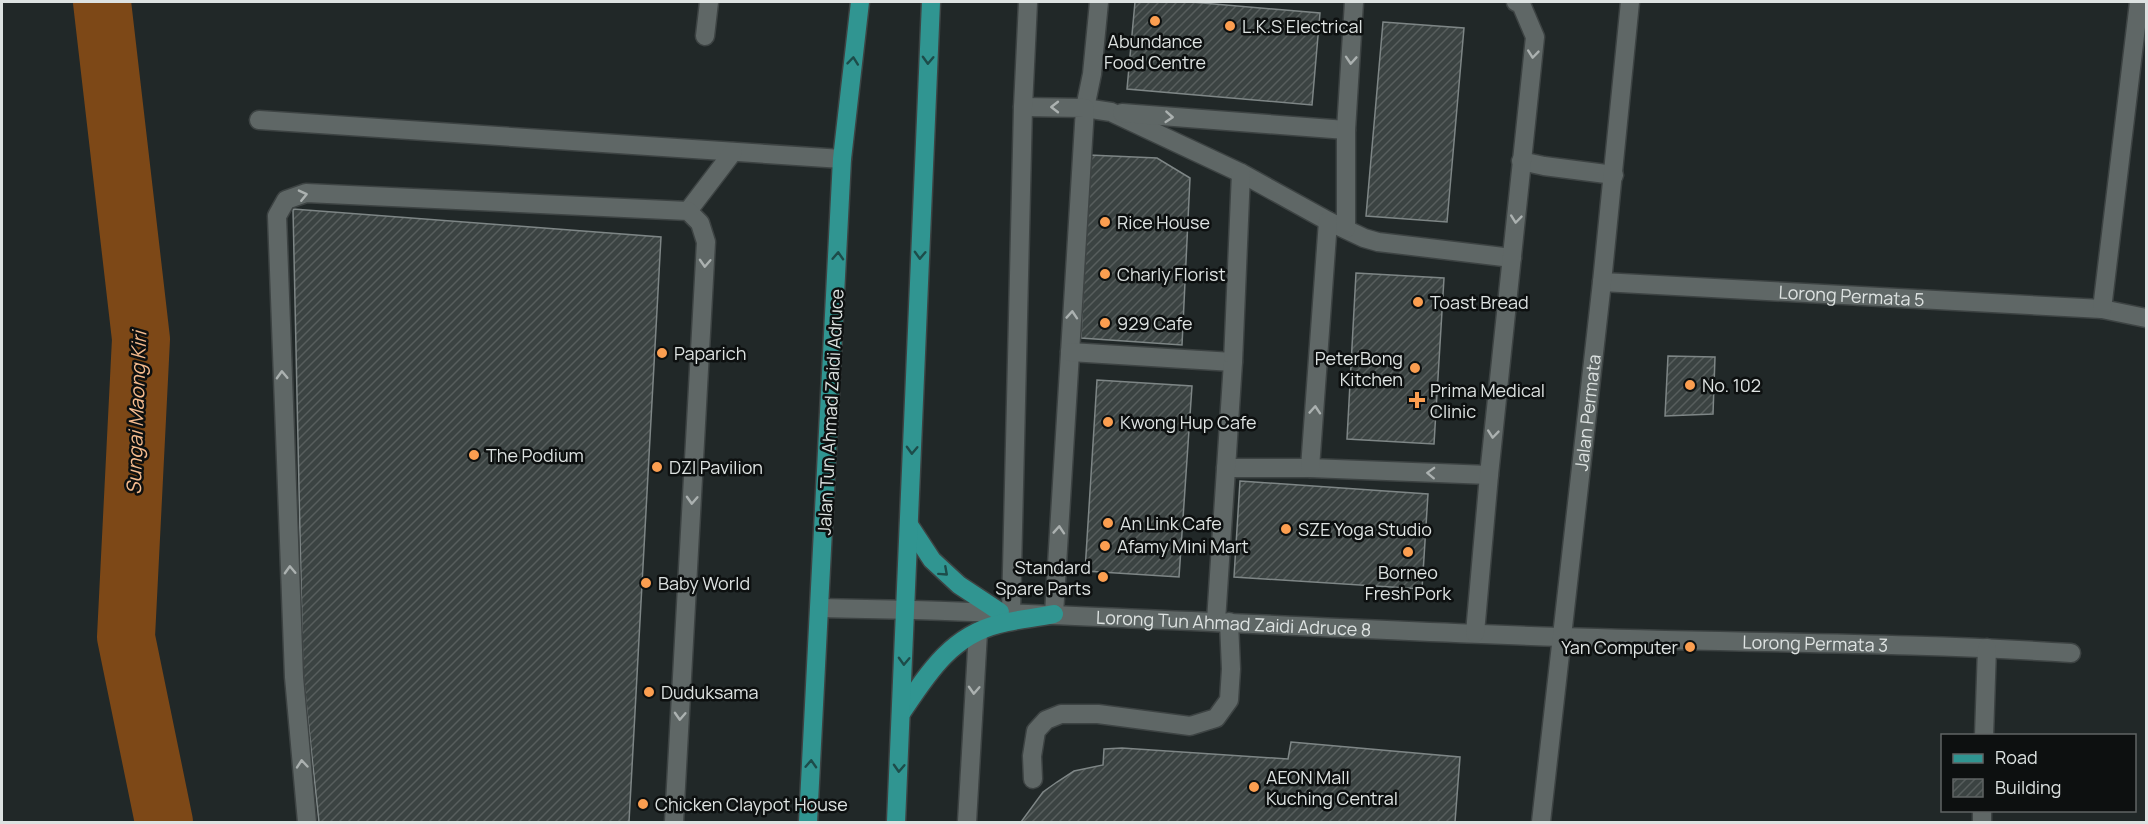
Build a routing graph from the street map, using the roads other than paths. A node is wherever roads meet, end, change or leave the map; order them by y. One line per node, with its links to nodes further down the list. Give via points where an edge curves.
1 (709, 2): 10 (street)
2 (860, 2): 17 (main road, Jalan Tun Ahmad Zaidi Adruce, one-way to 2)
3 (931, 2): 33 (main road, one-way to 33)
4 (1028, 2): 11 (street)
5 (1099, 2): 12 (street)
6 (1354, 2): 15 (street, one-way to 15)
7 (1516, 2): 18 (street, one-way to 18, via 1521,4 1535,37)
8 (1630, 2): 20 (street, Jalan Permata)
9 (2139, 2): 26 (street)
10 (705, 36)
11 (1023, 107): 12 (street, one-way to 11); 36 (street)
12 (1085, 108): 13 (street); 28 (street, one-way to 12)
13 (1111, 112): 15 (street, one-way to 15); 19 (street)
14 (258, 120): 16 (street)
15 (1346, 130): 23 (street)
16 (733, 152): 17 (street); 21 (street)
17 (842, 159): 34 (main road, Jalan Tun Ahmad Zaidi Adruce, one-way to 17)
18 (1521, 160): 20 (street); 24 (street, one-way to 24)
19 (1241, 173): 22 (street); 29 (street)
20 (1614, 175): 25 (street, Jalan Permata)
21 (688, 211): 47 (street, one-way to 21, via 294,677 277,216 286,200 306,193); 48 (street, one-way to 48, via 700,223 706,242)
22 (1328, 221): 23 (street); 31 (street, one-way to 22)
23 (1346, 229): 24 (street, via 1378,242)
24 (1512, 258): 32 (street, one-way to 32)
25 (1602, 282): 26 (street, Lorong Permata 5); 41 (street, Jalan Permata)
26 (2102, 309): 27 (street, Lorong Permata 5)
27 (2146, 318)
28 (1070, 352): 29 (street); 37 (street, one-way to 28)
29 (1233, 362): 30 (street)
30 (1226, 468): 31 (street); 38 (street)
31 (1310, 468): 32 (street, one-way to 31)
32 (1489, 475): 40 (street)
33 (909, 525): 35 (main road); 36 (main road, one-way to 36, via 932,560 959,585)
34 (820, 608): 35 (street, Lorong Tun Ahmad Zaidi Adruce 8); 49 (main road, Jalan Tun Ahmad Zaidi Adruce, one-way to 34)
35 (906, 609): 36 (street, Lorong Tun Ahmad Zaidi Adruce 8); 44 (main road, one-way to 44)
36 (1005, 612): 37 (street, Lorong Tun Ahmad Zaidi Adruce 8)
37 (1054, 614): 38 (street, Lorong Tun Ahmad Zaidi Adruce 8); 39 (main road)
38 (1222, 622): 40 (street, Lorong Tun Ahmad Zaidi Adruce 8); 46 (street, via 1231,669 1229,700 1216,718 1190,726 1098,714 1061,714 1046,720 1036,731)
39 (978, 632): 44 (main road, via 939,660); 51 (street, one-way to 51)
40 (1475, 633): 41 (street, Lorong Tun Ahmad Zaidi Adruce 8)
41 (1560, 637): 42 (street, Lorong Permata 3); 52 (street, Jalan Permata)
42 (1987, 648): 43 (street, Lorong Permata 3); 45 (street)
43 (2071, 654)
44 (902, 713): 50 (main road, one-way to 50)
45 (1984, 734)
46 (1033, 779)
47 (308, 822)
48 (674, 822)
49 (808, 822)
50 (896, 822)
51 (967, 822)
52 (1541, 822)

